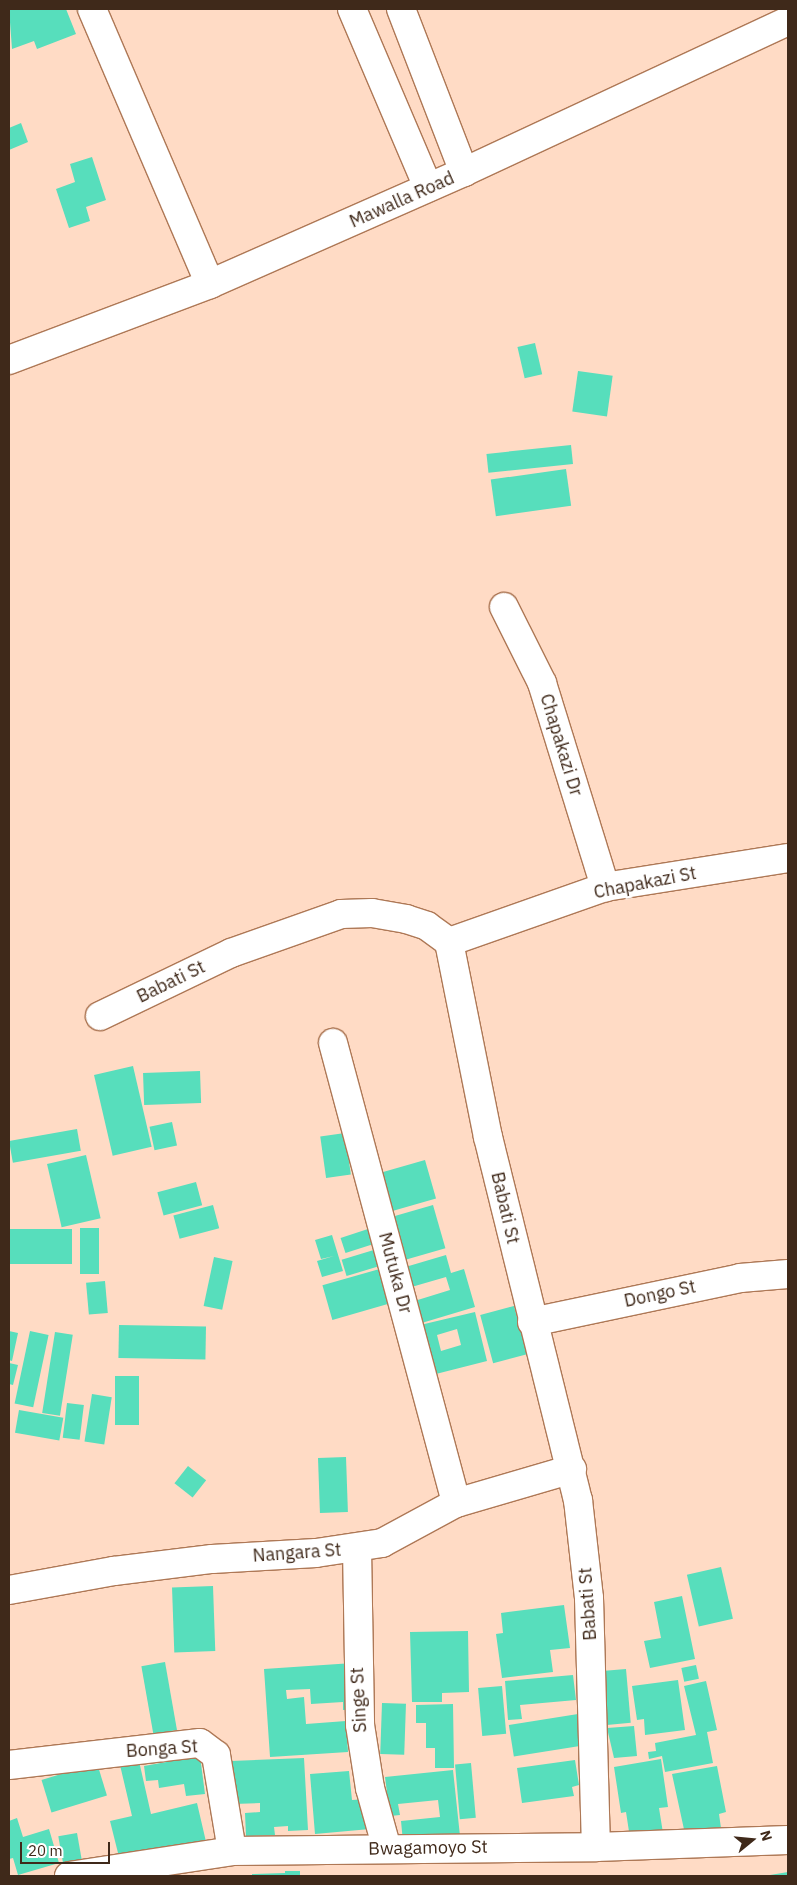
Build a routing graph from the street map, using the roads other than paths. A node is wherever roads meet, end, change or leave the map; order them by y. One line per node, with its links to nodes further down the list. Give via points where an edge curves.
1 (92, 9): 7 (street)
2 (352, 9): 6 (street)
3 (401, 9): 5 (street)
4 (788, 21): 5 (street, Mawalla Road)
5 (464, 172): 6 (street, Mawalla Road)
6 (428, 186): 7 (street, Mawalla Road)
7 (210, 284): 8 (street, Mawalla Road)
8 (9, 360)
9 (504, 607): 11 (street, Chapakazi Dr, via 542,683)
10 (788, 858): 11 (street, Chapakazi St)
11 (605, 887): 12 (street, Chapakazi St)
12 (449, 942): 13 (street, Babati St, via 427,926 406,919 372,913 341,914 231,953); 16 (street, Babati St, via 488,1137)
13 (100, 1016)
14 (333, 1043): 18 (street, Mutuka Dr)
15 (788, 1274): 16 (street, Dongo St, via 740,1278)
16 (532, 1322): 17 (street, Babati St)
17 (572, 1469): 18 (street, Nangara St); 23 (street, Babati St, via 584,1542 588,1598)
18 (456, 1502): 19 (street, Nangara St, via 382,1543)
19 (357, 1548): 20 (street, Nangara St, via 202,1560 114,1571); 24 (street, Singe St, via 360,1725 370,1788)
20 (9, 1590)
21 (9, 1765): 25 (street, Bonga St, via 200,1743 216,1755)
22 (788, 1840): 23 (street, Bwagamoyo St)
23 (596, 1847): 24 (street, Bwagamoyo St)
24 (387, 1849): 25 (street, Bwagamoyo St)
25 (232, 1851): 26 (street, Bwagamoyo St)
26 (69, 1876)

